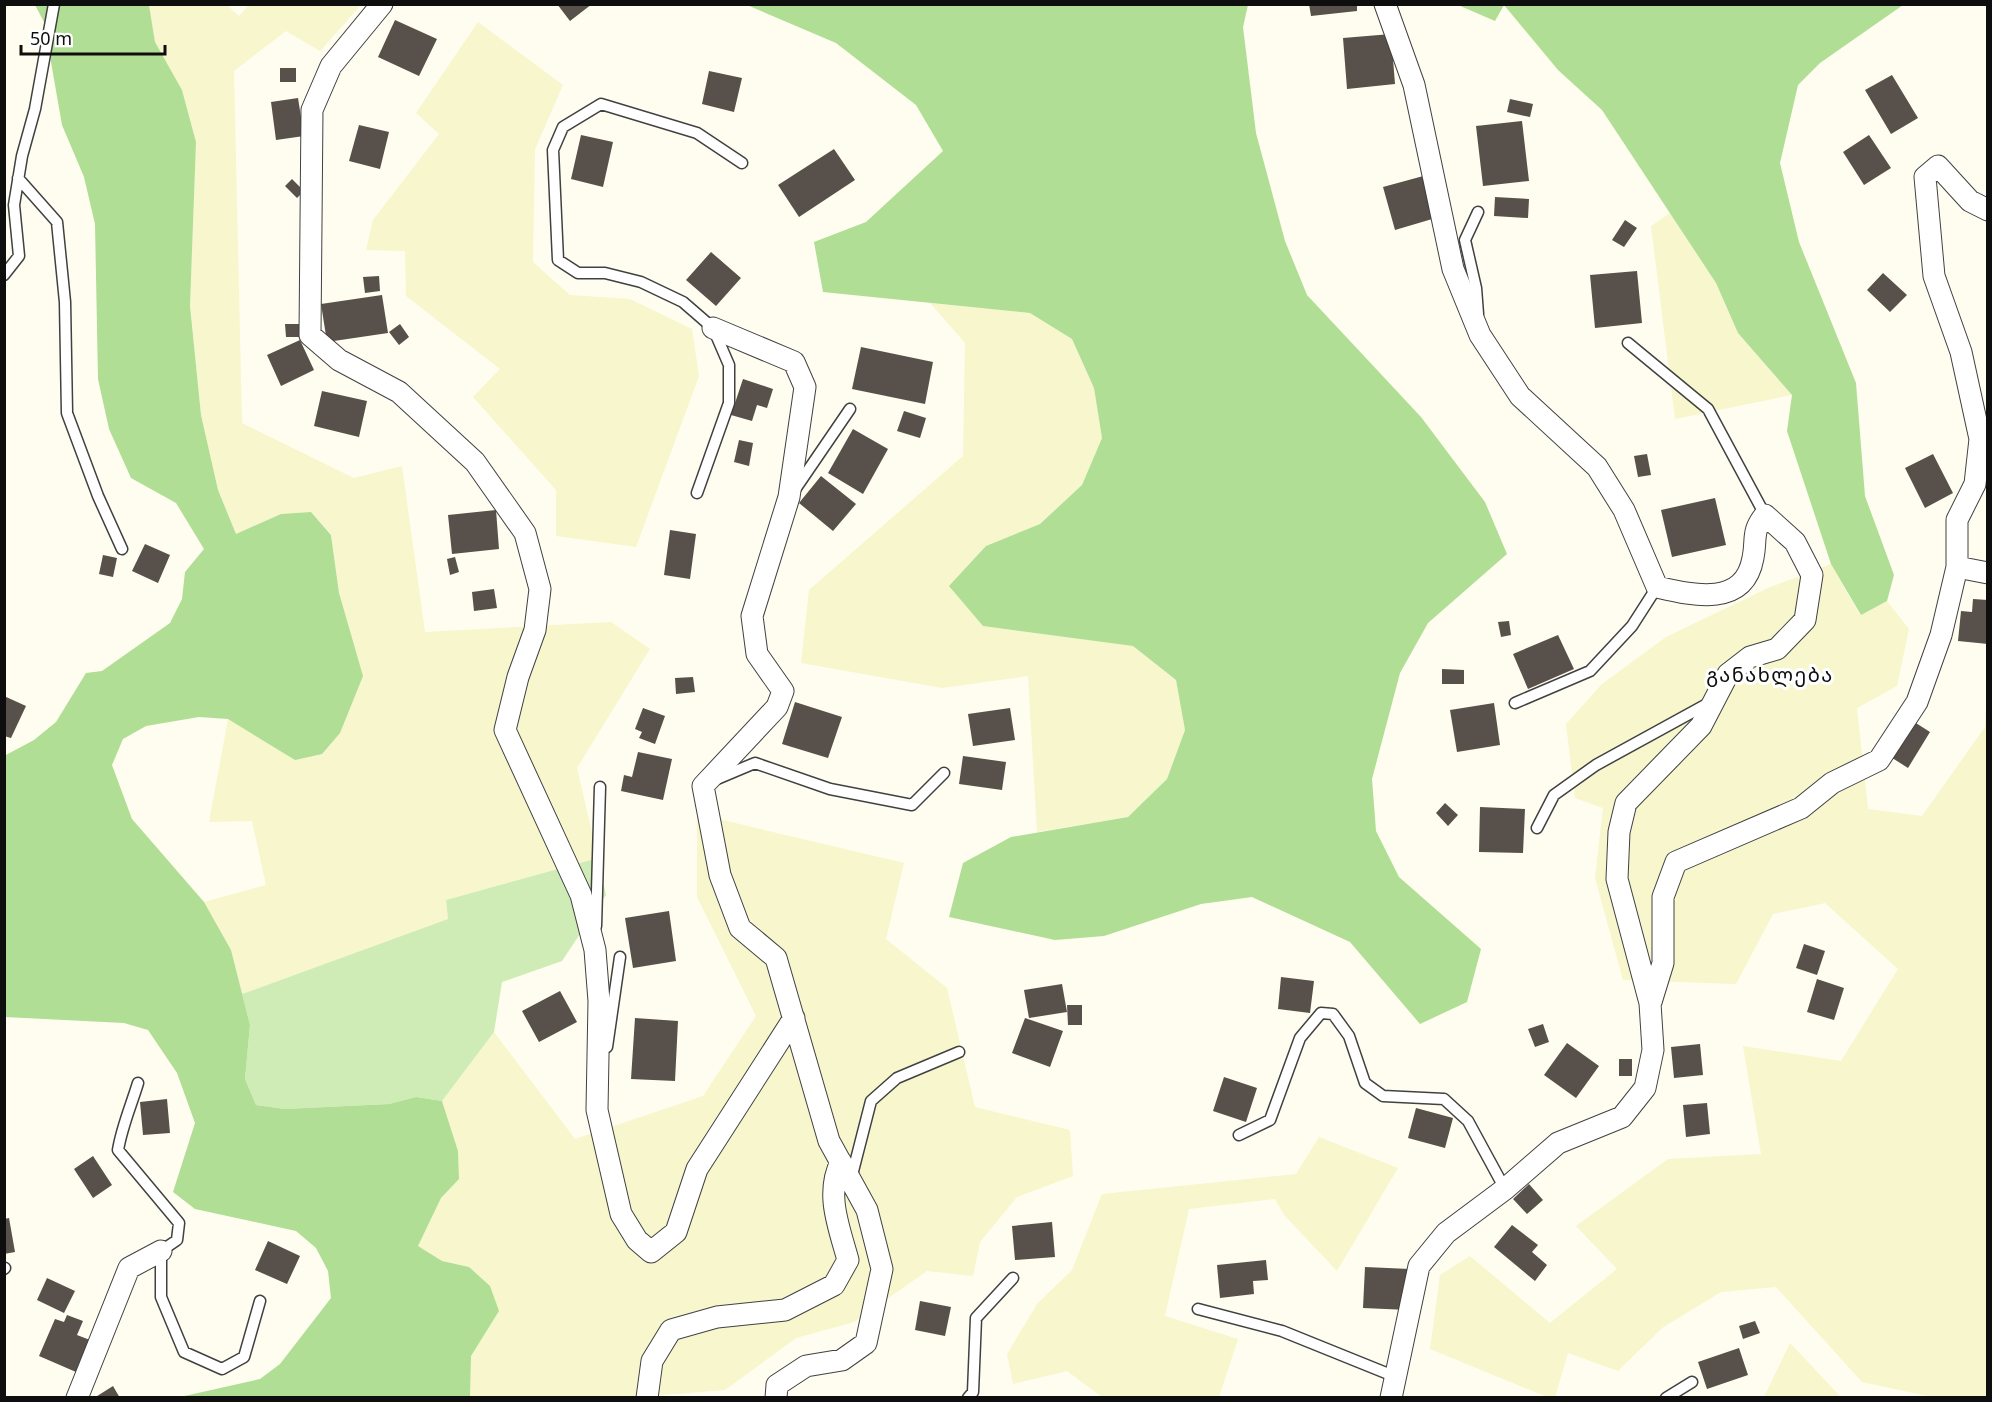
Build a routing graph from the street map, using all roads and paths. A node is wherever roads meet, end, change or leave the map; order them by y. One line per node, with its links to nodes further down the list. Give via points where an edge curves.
1 (54, 4): 5 (lane)
2 (382, 4): 26 (street, via 331,66 312,110 310,335 339,360 399,392 476,462 525,532 540,589 535,630 505,730 581,894)
3 (1385, 4): 10 (street, via 1414,85 1454,269)
4 (742, 163): 9 (lane, via 697,133 601,104 563,126 553,150 558,260 578,273 605,273 641,282 683,302)
5 (18, 178): 8 (lane, via 14,205 19,256); 16 (lane, via 57,222 65,302 67,413)
6 (1988, 210): 17 (street, via 1970,201 1938,166 1925,177 1934,276 1960,352 1980,440 1975,484 1957,520)
7 (1478, 212): 10 (lane, via 1465,240 1476,288)
8 (4, 275)
9 (713, 328): 13 (lane, via 729,365 729,403); 14 (street, via 794,362 805,387)
10 (1480, 335): 19 (street, via 1520,396 1598,467 1624,510)
11 (1628, 343): 15 (lane, via 1708,409)
12 (850, 409): 14 (lane)
13 (697, 493)
14 (789, 497): 23 (street, via 752,616 757,654 783,691 777,707)
15 (1765, 515): 19 (street, via 1755,527 1753,560 1743,580 1725,594 1698,596); 20 (street, via 1795,542 1812,575 1804,620 1777,649 1750,657 1728,674)
16 (122, 549)
17 (1957, 567): 18 (street); 28 (street, via 1941,635 1917,702 1879,760 1832,783 1801,808 1676,862 1663,897 1663,963)
18 (1988, 573)
19 (1657, 587): 21 (lane, via 1632,626 1590,671)
20 (1715, 700): 25 (lane, via 1648,735 1554,795); 28 (street, via 1701,726 1626,803 1619,832 1617,879)
21 (1515, 703)
22 (944, 773): 23 (lane, via 912,805 830,789 755,763)
23 (703, 786): 29 (street, via 720,875 740,928 776,958)
24 (600, 787): 26 (lane)
25 (1536, 828)
26 (595, 950): 32 (street, via 599,1001)
27 (621, 957): 32 (lane)
28 (1650, 1003): 35 (street, via 1653,1050 1645,1088 1635,1105 1623,1117 1558,1143)
29 (795, 1018): 32 (street, via 697,1169 676,1232 651,1252 637,1240 621,1214); 34 (street, via 829,1141)
30 (959, 1052): 34 (lane, via 897,1078 871,1101)
31 (138, 1083): 36 (lane, via 118,1150 179,1223 177,1240)
32 (597, 1110)
33 (1239, 1135): 35 (lane, via 1270,1120 1300,1038 1321,1013 1333,1014 1349,1036 1365,1083 1383,1096 1444,1099 1468,1121)
34 (846, 1171): 43 (street, via 834,1177 833,1204 848,1260 834,1285 785,1310 717,1317 671,1330 652,1361); 44 (street, via 867,1210 882,1269 867,1343 842,1360 806,1366 777,1385)
35 (1505, 1189): 40 (street, via 1446,1233 1419,1266)
36 (161, 1251): 38 (lane, via 161,1297 184,1352 222,1369 244,1357); 42 (street, via 129,1268)
37 (1013, 1278): 45 (lane, via 976,1318 973,1392)
38 (260, 1301)
39 (1198, 1309): 40 (lane, via 1282,1331)
40 (1396, 1377): 46 (street)
41 (1692, 1382): 47 (lane)
42 (77, 1398)
43 (647, 1398)
44 (776, 1398)
45 (968, 1398)
46 (1391, 1398)
47 (1666, 1398)

